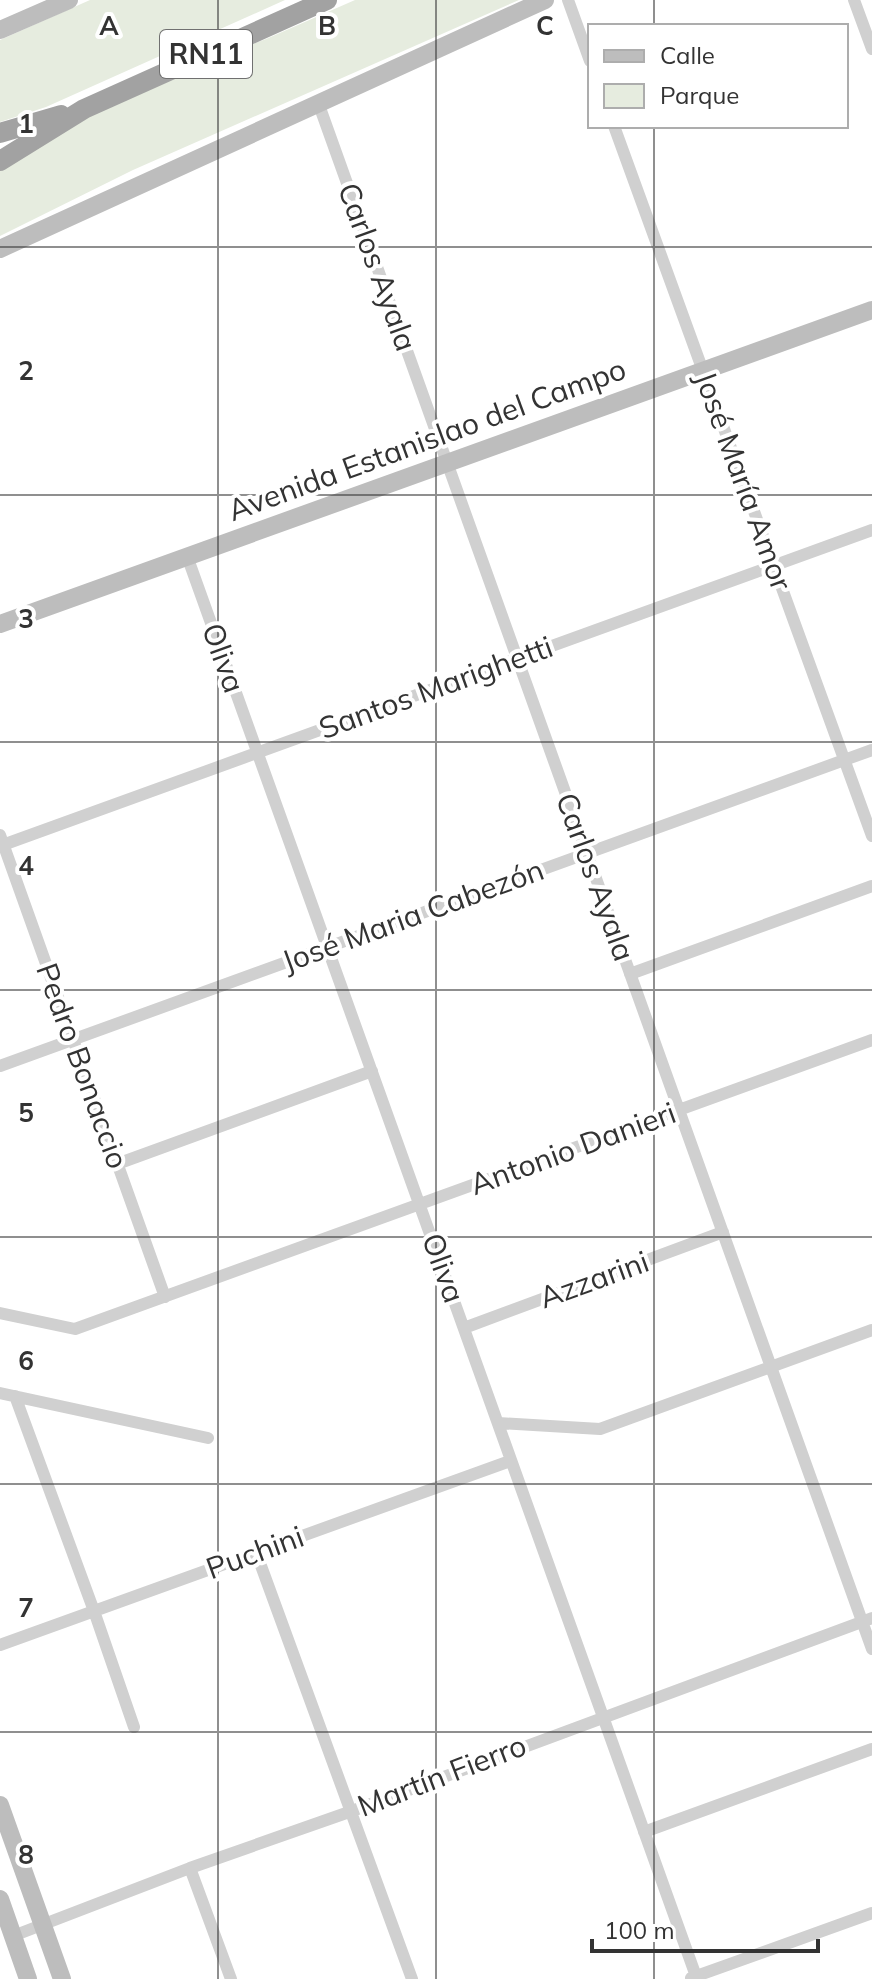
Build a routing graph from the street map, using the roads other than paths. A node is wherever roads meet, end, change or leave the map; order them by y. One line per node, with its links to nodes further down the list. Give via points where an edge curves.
1 (69, 0): 6 (main road)
2 (327, 0): 10 (highway, RN11)
3 (545, 0): 9 (main road)
4 (568, 0): 8 (street)
5 (854, 0): 7 (street)
6 (0, 30)
7 (872, 49)
8 (588, 55)
9 (319, 105): 14 (main road); 17 (street, Carlos Ayala)
10 (84, 109): 12 (highway, RN11); 13 (highway, RN11)
11 (615, 128): 16 (street, José María Amor)
12 (0, 133)
13 (0, 161)
14 (0, 249)
15 (872, 310): 16 (main road, Avenida Estanislao del Campo)
16 (703, 371): 17 (main road, Avenida Estanislao del Campo); 20 (street, José María Amor)
17 (447, 463): 19 (main road, Avenida Estanislao del Campo); 22 (street, Carlos Ayala)
18 (872, 530): 20 (street, Santos Marighetti)
19 (187, 556): 21 (main road, Avenida Estanislao del Campo); 24 (street, Oliva)
20 (774, 566): 22 (street, Santos Marighetti); 25 (street, José María Amor)
21 (0, 624)
22 (517, 659): 24 (street, Santos Marighetti); 28 (street, Carlos Ayala)
23 (872, 750): 25 (street, José Maria Cabezón)
24 (257, 753): 27 (street, Santos Marighetti); 30 (street, Oliva)
25 (844, 760): 26 (street, José María Amor); 28 (street, José Maria Cabezón)
26 (872, 836)
27 (1, 842): 32 (street, Pedro Bonaccio)
28 (587, 853): 30 (street, José Maria Cabezón); 31 (street, Carlos Ayala)
29 (872, 886): 31 (street)
30 (327, 947): 32 (street, José Maria Cabezón); 35 (street, Oliva)
31 (630, 974): 36 (street, Carlos Ayala)
32 (73, 1040): 34 (street, José Maria Cabezón); 37 (street, Pedro Bonaccio)
33 (872, 1040): 36 (street, Antonio Danieri)
34 (0, 1066)
35 (372, 1071): 37 (street); 38 (street, Oliva)
36 (679, 1110): 38 (street, Antonio Danieri); 39 (street, Carlos Ayala)
37 (117, 1164): 40 (street, Pedro Bonaccio)
38 (420, 1204): 40 (street, Antonio Danieri); 42 (street, Oliva)
39 (723, 1232): 42 (street, Azzarini); 44 (street, Carlos Ayala)
40 (165, 1297): 41 (street, Antonio Danieri, via 75,1329)
41 (0, 1313)
42 (464, 1328): 47 (street, Oliva)
43 (872, 1330): 44 (street)
44 (771, 1367): 47 (street, via 600,1429); 52 (street, Carlos Ayala)
45 (0, 1393): 46 (street)
46 (15, 1396): 48 (street); 51 (street)
47 (498, 1423): 49 (street, Oliva)
48 (208, 1438)
49 (510, 1461): 50 (street, Puchini); 55 (street, Oliva)
50 (256, 1552): 51 (street, Puchini); 59 (street)
51 (94, 1611): 53 (street, Puchini); 56 (street)
52 (867, 1620): 54 (street, Carlos Ayala); 55 (street, Martín Fierro)
53 (0, 1645)
54 (872, 1649)
55 (602, 1716): 59 (street, Martín Fierro); 60 (street, Oliva)
56 (134, 1727)
57 (872, 1749): 60 (street)
58 (0, 1805): 64 (main road)
59 (352, 1811): 61 (street, Martín Fierro); 70 (street)
60 (644, 1832): 66 (street, Oliva)
61 (190, 1868): 64 (street, Martín Fierro); 69 (street)
62 (0, 1899): 65 (main road)
63 (872, 1913): 66 (street)
64 (42, 1924): 65 (street, Martín Fierro); 68 (main road)
65 (13, 1936): 67 (main road)
66 (694, 1978)
67 (28, 1979)
68 (62, 1979)
69 (231, 1979)
70 (412, 1979)

